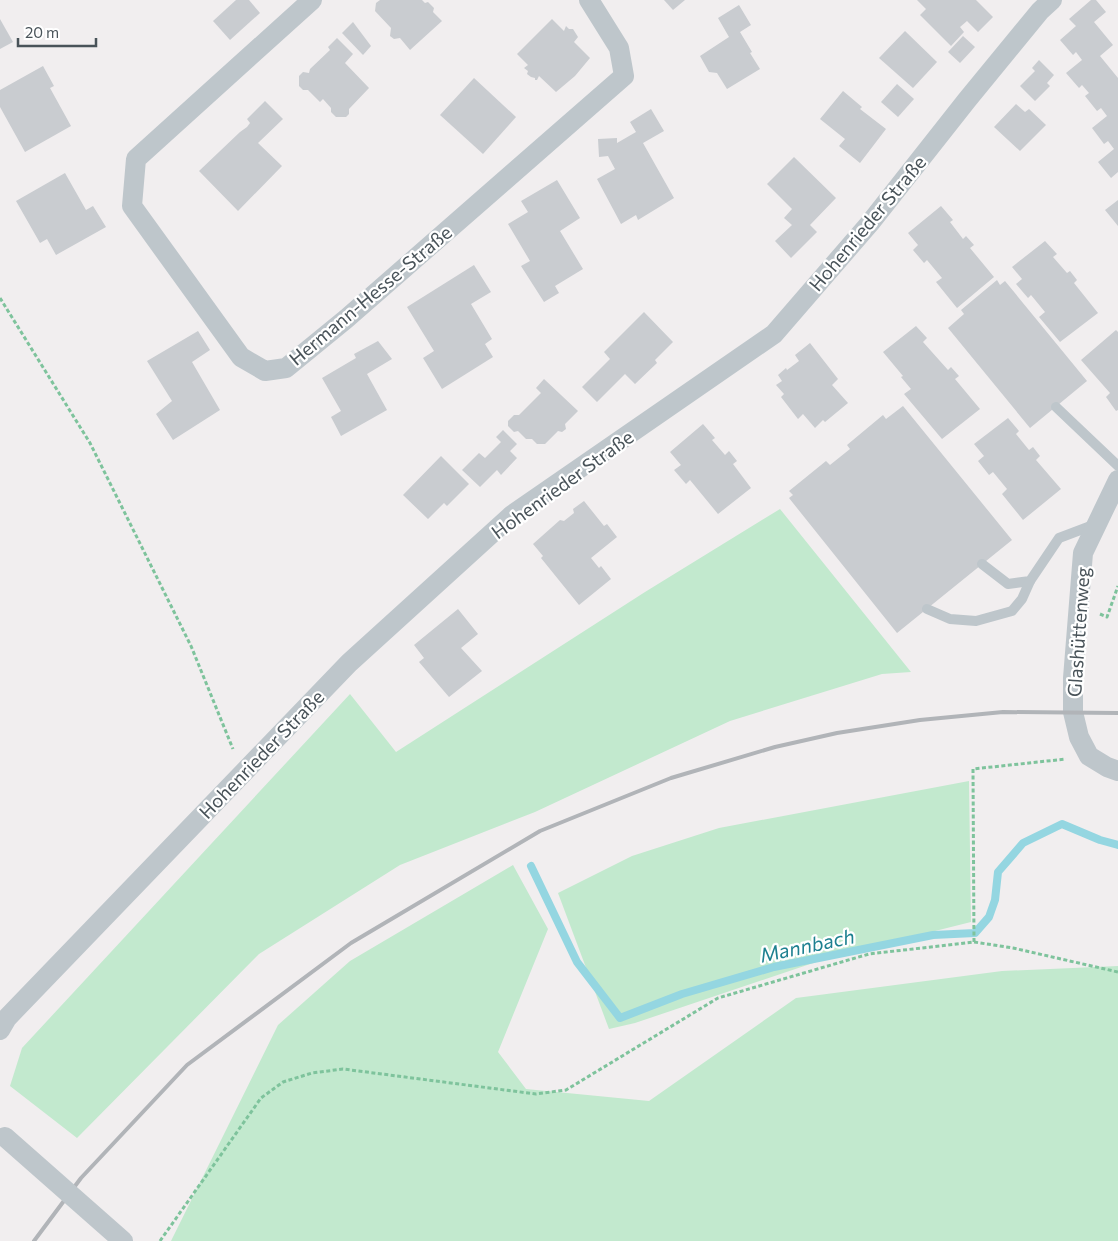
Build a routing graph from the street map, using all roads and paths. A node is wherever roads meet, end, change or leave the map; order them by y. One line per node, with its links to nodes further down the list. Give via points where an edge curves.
1 (312, 0): 2 (street, Hermann-Hesse-Straße, via 136,159 132,206 241,358 265,371 286,368 346,319 624,76 619,48)
2 (588, 0)
3 (1052, 0): 14 (street, Hohenrieder Straße, via 967,100 870,223 774,334 512,515 349,662)
4 (0, 298): 14 (path, via 90,443 191,646)
5 (1056, 407): 6 (lane)
6 (1118, 466)
7 (1118, 480): 8 (street, Glashüttenweg)
8 (1097, 523): 10 (lane, via 1058,538); 12 (street, Glashüttenweg, via 1083,553 1074,658 1073,712 1079,737)
9 (982, 564): 10 (lane, via 1008,584)
10 (1030, 581): 11 (lane, via 1022,600 1012,611 976,622 950,619)
11 (927, 609)
12 (1089, 756): 13 (street); 15 (path, via 973,769)
13 (1118, 770)
14 (243, 773): 17 (street, Hohenrieder Straße, via 7,1018)
15 (974, 942): 16 (path); 20 (path, via 869,954 718,998 566,1090 536,1094 343,1069 312,1073 283,1082 261,1098)
16 (1118, 972)
17 (0, 1030)
18 (2, 1135): 19 (street, bridge)
19 (123, 1241)
20 (160, 1241)

